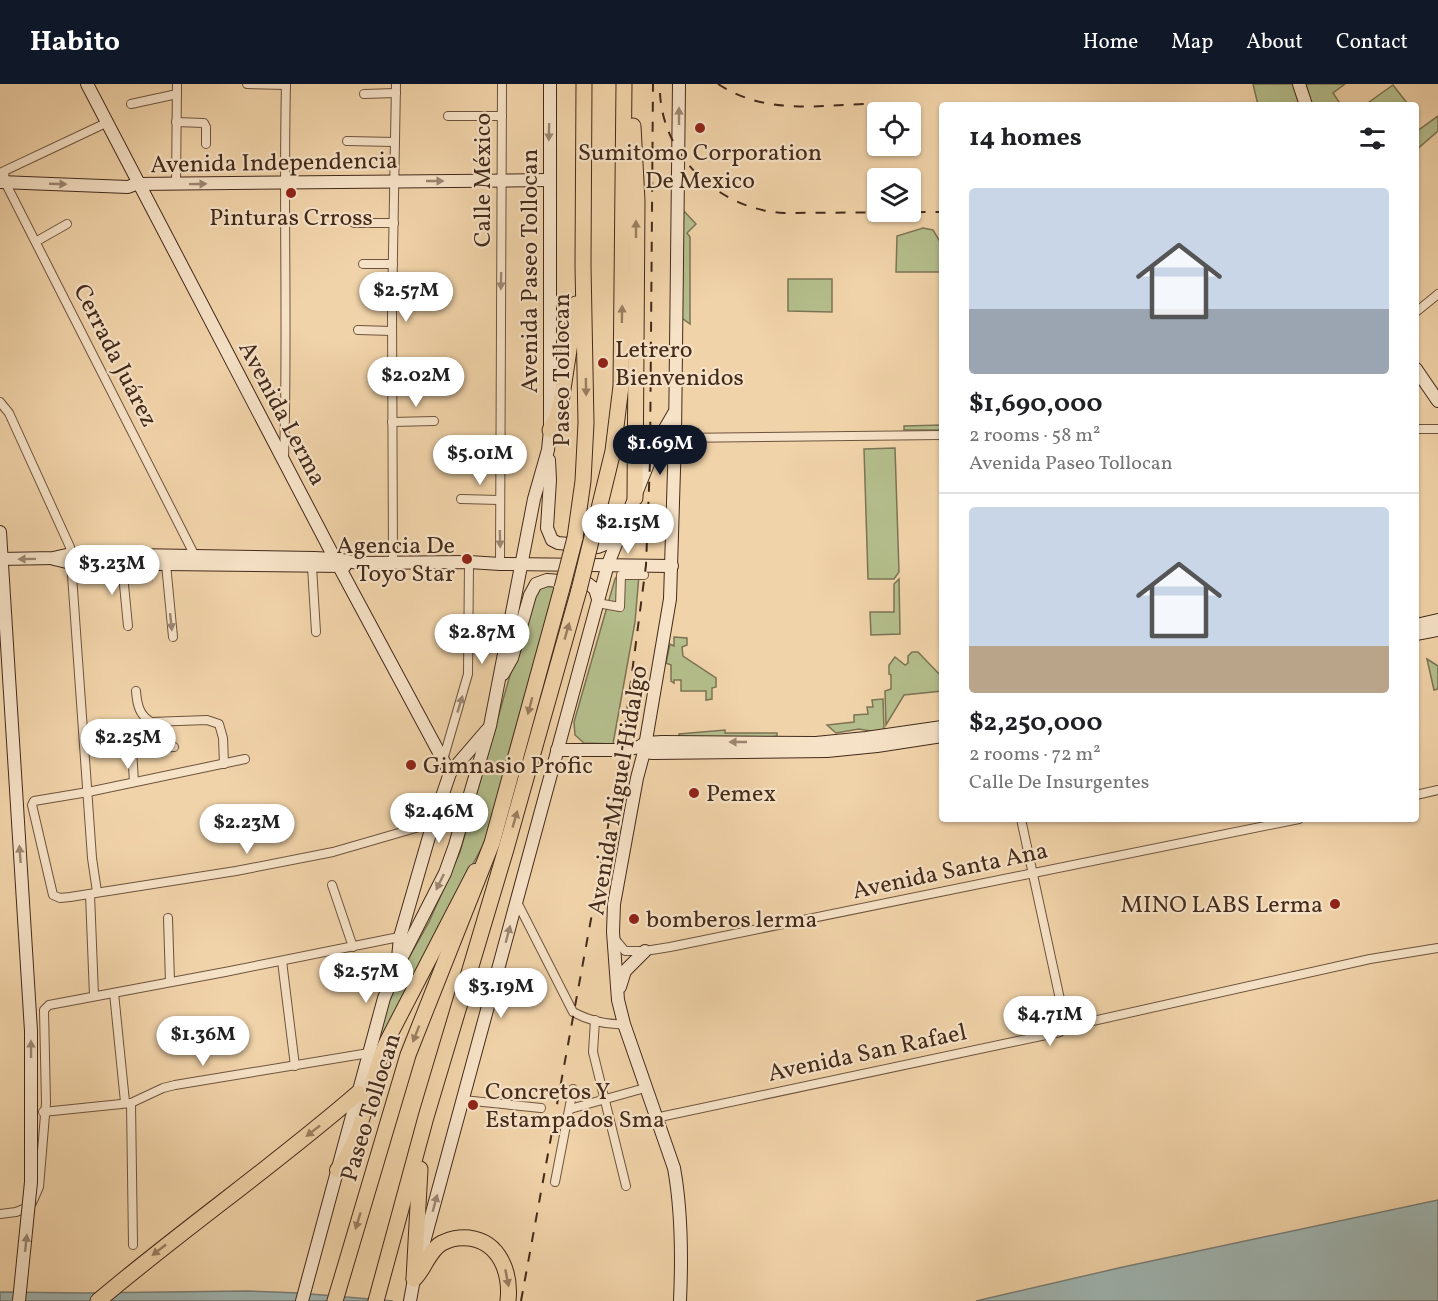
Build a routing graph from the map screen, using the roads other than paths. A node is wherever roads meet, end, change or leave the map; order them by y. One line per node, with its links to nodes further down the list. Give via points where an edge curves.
1 (87, 84): 20 (main road, Avenida Lerma)
2 (177, 84): 13 (street)
3 (247, 84): 11 (street)
4 (502, 84): 18 (street, Calle México)
5 (550, 84): 26 (main road, Avenida Paseo Tollocan, one-way to 26)
6 (585, 84): 37 (highway, Paseo Tollocan)
7 (624, 84): 134 (highway, one-way to 7, bridge, via 579,590 613,451 621,386)
8 (630, 84): 55 (highway, one-way to 8, via 637,201)
9 (679, 84): 45 (main road, one-way to 9)
10 (1299, 84): 15 (main road)
11 (286, 85): 28 (street)
12 (396, 89): 14 (street); 22 (street)
13 (177, 94): 16 (street); 19 (street)
14 (364, 94)
15 (1304, 102)
16 (131, 104)
17 (448, 116): 18 (street)
18 (502, 116): 25 (street, Calle México)
19 (176, 122): 23 (street, via 204,123); 29 (street)
20 (103, 125): 24 (street); 30 (main road, Avenida Lerma)
21 (347, 141): 22 (street)
22 (395, 142): 27 (street)
23 (206, 144)
24 (2, 177): 30 (main road, Avenida Independencia, one-way to 30); 34 (street, Cerrada Juárez)
25 (502, 180): 26 (main road, Avenida Independencia); 27 (main road, Avenida Independencia, one-way to 25); 57 (street, Calle México, one-way to 57)
26 (549, 180): 50 (main road, Avenida Paseo Tollocan)
27 (394, 181): 28 (main road, Avenida Independencia); 32 (street)
28 (284, 183): 29 (main road, Avenida Independencia, one-way to 28); 54 (street)
29 (176, 184): 30 (main road, Avenida Independencia)
30 (135, 185): 54 (main road, Avenida Lerma)
31 (354, 223): 32 (street)
32 (394, 223): 36 (street)
33 (67, 224): 34 (street)
34 (36, 241): 60 (street, Cerrada Juárez)
35 (363, 264): 36 (street)
36 (393, 264): 41 (street)
37 (583, 266): 50 (highway, via 561,402); 102 (highway, Paseo Tollocan, one-way to 102, bridge, via 586,423 575,538)
38 (1438, 294): 39 (street)
39 (1419, 310)
40 (358, 330): 41 (street)
41 (393, 331): 47 (street)
42 (1419, 373): 43 (main road)
43 (1438, 401)
44 (0, 402): 62 (street, via 14,423 69,542)
45 (674, 412): 52 (main road); 55 (main road, via 656,444)
46 (434, 421): 47 (street)
47 (392, 422): 66 (street)
48 (1419, 429): 49 (street)
49 (1438, 429)
50 (550, 430): 53 (main road, Avenida Paseo Tollocan)
51 (939, 435): 52 (street)
52 (675, 438): 72 (main road)
53 (548, 450): 59 (main road, via 549,537 558,543 594,547); 70 (main road, Avenida Paseo Tollocan)
54 (284, 459): 65 (main road, Avenida Lerma)
55 (635, 498): 59 (main road)
56 (461, 499): 57 (street)
57 (499, 500): 69 (street, Calle México, one-way to 69)
58 (0, 532): 61 (main road)
59 (619, 535): 71 (main road)
60 (195, 556): 63 (main road); 65 (main road)
61 (1, 559): 62 (main road, one-way to 61); 144 (main road, one-way to 61, bridge, via 32,1182 31,1031)
62 (71, 559): 63 (main road); 67 (main road); 97 (street)
63 (138, 559): 67 (main road); 68 (main road)
64 (469, 562): 66 (main road); 69 (main road); 92 (street, one-way to 64, via 468,674)
65 (338, 563): 66 (main road); 73 (main road); 92 (main road, Avenida Lerma)
66 (393, 563)
67 (122, 564): 78 (street)
68 (166, 564): 73 (main road); 82 (street, one-way to 82)
69 (500, 564): 70 (main road)
70 (522, 564): 71 (main road); 83 (main road, Avenida Paseo Tollocan)
71 (608, 564): 72 (main road); 75 (main road)
72 (672, 566): 89 (main road, Avenida Miguel Hidalgo, via 669,613)
73 (312, 567): 80 (street)
74 (644, 576): 75 (street, via 621,574 620,607)
75 (598, 601): 83 (main road, via 595,590 587,583 547,580 536,584 512,658); 90 (main road)
76 (1438, 620): 77 (main road)
77 (1419, 624)
78 (128, 626)
79 (1438, 630): 81 (main road)
80 (316, 632)
81 (1419, 633)
82 (173, 638)
83 (498, 680): 85 (main road, Avenida Paseo Tollocan)
84 (136, 691): 93 (street, via 138,707 151,722 219,724)
85 (490, 726): 94 (main road); 108 (main road, Avenida Paseo Tollocan, one-way to 108, via 445,873)
86 (939, 727): 89 (main road, one-way to 89, via 816,743)
87 (939, 736): 89 (main road, via 827,752)
88 (174, 747): 95 (street, via 132,750)
89 (643, 747): 90 (main road); 110 (main road, Avenida Miguel Hidalgo, via 616,882)
90 (557, 750): 106 (main road)
91 (245, 759): 93 (street)
92 (443, 760): 94 (main road, Avenida Lerma)
93 (224, 764): 95 (street)
94 (450, 773): 101 (main road)
95 (134, 782): 97 (street)
96 (1438, 790): 98 (street)
97 (88, 792): 105 (street); 105 (street, via 37,799 32,805 53,895 60,898)
98 (1419, 794)
99 (1022, 822): 103 (street)
100 (1284, 822): 103 (street, Avenida Santa Ana)
101 (433, 823): 105 (street, via 323,854); 109 (main road)
102 (492, 843): 136 (main road, via 383,1048 354,1144); 142 (highway, Paseo Tollocan, one-way to 142, via 408,1055)
103 (1032, 873): 113 (street, Avenida Santa Ana); 122 (street)
104 (332, 885): 111 (street)
105 (93, 893): 118 (street)
106 (517, 902): 120 (street, via 573,1012); 128 (main road, one-way to 106)
107 (168, 918): 116 (street)
108 (415, 933): 109 (street); 115 (main road, Avenida Paseo Tollocan)
109 (400, 937): 111 (street); 115 (main road)
110 (614, 938): 113 (street, Avenida Santa Ana, via 625,951); 119 (main road, Avenida Miguel Hidalgo)
111 (353, 947): 114 (street)
112 (1438, 948): 122 (street, Avenida San Rafael, via 1370,959)
113 (645, 951): 119 (main road, via 625,971)
114 (282, 961): 116 (street); 124 (street)
115 (398, 966): 123 (main road, Avenida Paseo Tollocan, via 384,998)
116 (170, 982): 117 (street)
117 (114, 993): 118 (street); 130 (street)
118 (94, 996): 133 (street, via 49,1005 44,1010)
119 (618, 1000): 121 (main road, Avenida Miguel Hidalgo)
120 (595, 1020): 121 (street); 129 (street, via 593,1052)
121 (624, 1024): 125 (main road, Avenida Miguel Hidalgo)
122 (1066, 1027): 135 (street, Avenida San Rafael, via 1060,1032)
123 (369, 1053): 124 (street); 127 (main road, Avenida Paseo Tollocan)
124 (295, 1066): 130 (street, via 175,1085)
125 (645, 1088): 129 (street); 135 (main road, Avenida Miguel Hidalgo)
126 (573, 1089): 132 (street)
127 (358, 1093): 136 (main road, Avenida Paseo Tollocan); 145 (highway, one-way to 145)
128 (463, 1100): 131 (street); 141 (main road, one-way to 128)
129 (606, 1100): 132 (street); 138 (street)
130 (128, 1103): 133 (street); 140 (street)
131 (541, 1108)
132 (570, 1109): 137 (street)
133 (44, 1112): 139 (street, via 42,1165 36,1196 26,1208)
134 (426, 1117): 141 (highway); 143 (highway)
135 (655, 1118): 148 (main road, Avenida Miguel Hidalgo, via 674,1168 678,1192)
136 (337, 1170): 146 (main road, Avenida Paseo Tollocan)
137 (555, 1182)
138 (626, 1186)
139 (0, 1214)
140 (133, 1245)
141 (412, 1292): 147 (highway, one-way to 147, via 434,1250 449,1240 462,1238 488,1245 499,1255 507,1274)
142 (337, 1294)
143 (377, 1295)
144 (19, 1301)
145 (98, 1301)
146 (302, 1301)
147 (508, 1301)
148 (680, 1301)

